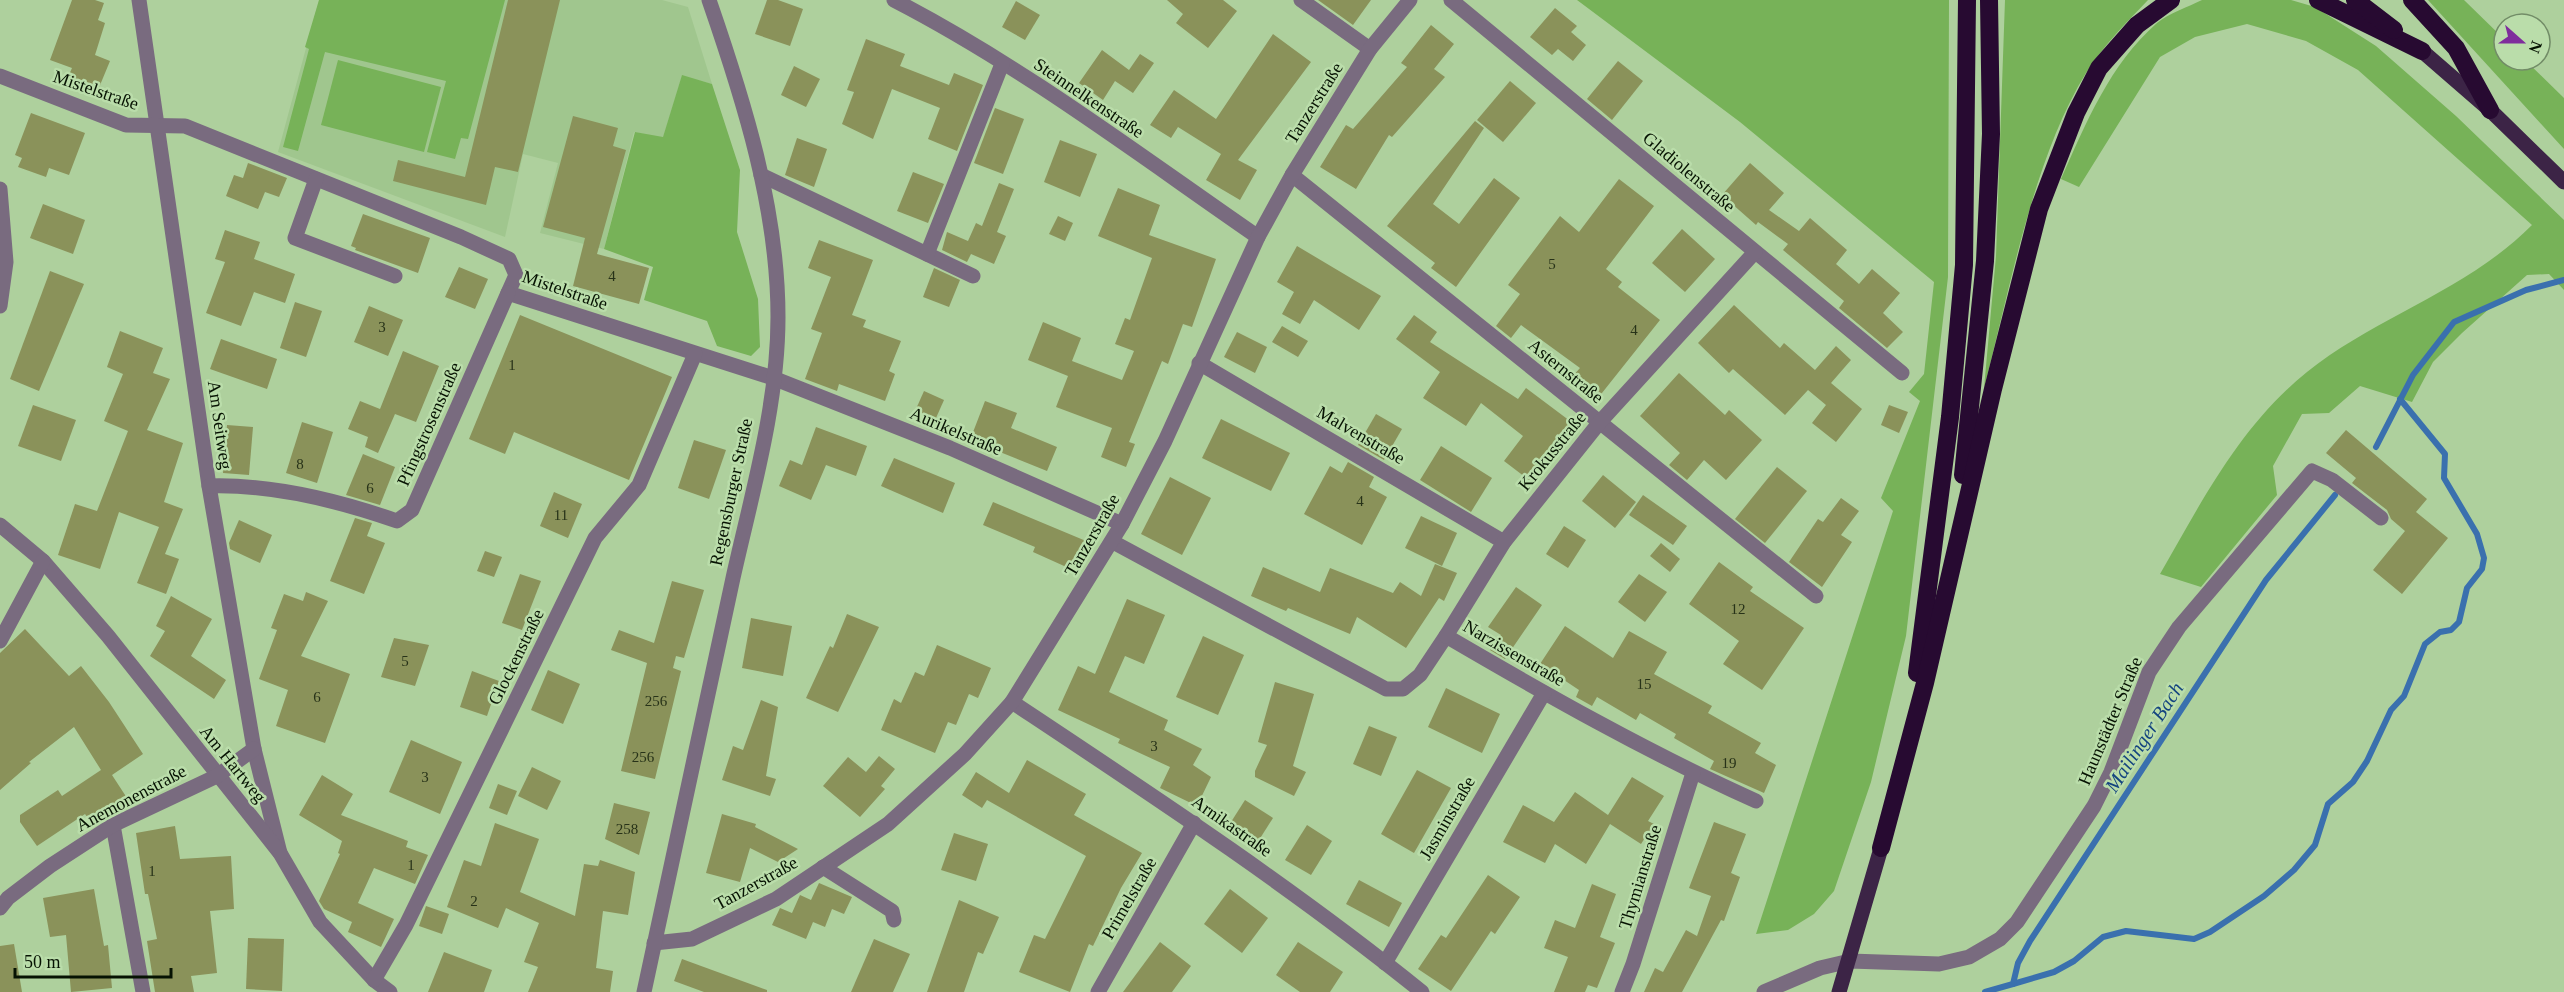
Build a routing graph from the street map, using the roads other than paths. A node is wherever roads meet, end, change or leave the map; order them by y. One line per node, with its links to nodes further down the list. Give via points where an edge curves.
1 (139, 0): 18 (street, Am Seitweg)
2 (709, 0): 19 (street, Regensburger Straße)
3 (894, 0): 15 (street, Steinnelkenstraße)
4 (1301, 0): 13 (street)
5 (1410, 0): 13 (street, Tanzerstraße)
6 (1451, 0): 25 (street, Gladiolenstraße)
7 (1967, 0): 52 (highway, via 1964,265 1932,571)
8 (1989, 0): 43 (highway, via 1991,134 1985,261)
9 (2171, 0): 43 (highway, via 2137,25 2099,68 2076,113 2043,198 1993,389)
10 (2318, 0): 14 (highway)
11 (2355, 0): 14 (highway)
12 (2412, 0): 17 (highway, via 2456,48)
13 (1370, 49): 20 (street, Tanzerstraße)
14 (2422, 51): 17 (main road)
15 (1002, 63): 24 (street, Steinnelkenstraße); 26 (street)
16 (0, 76): 18 (street, Mistelstraße, via 126,125)
17 (2490, 110): 22 (main road)
18 (157, 127): 21 (street, Mistelstraße, via 184,126); 36 (street, Am Seitweg)
19 (761, 175): 26 (street); 34 (street, Regensburger Straße, via 776,273 778,318)
20 (1292, 175): 24 (street, Tanzerstraße); 35 (street, Asternstraße)
21 (316, 179): 27 (street, via 295,238); 29 (street, Mistelstraße, via 509,259 516,274)
22 (2564, 182)
23 (0, 189): 30 (street, via 6,262)
24 (1258, 237): 32 (street, Tanzerstraße)
25 (1755, 252): 33 (street, Gladiolenstraße); 35 (street, Krokusstraße)
26 (927, 254): 28 (street)
27 (394, 276)
28 (973, 276)
29 (508, 293): 31 (street, Mistelstraße); 36 (street, Pfingstrosenstraße, via 412,510 397,521 342,501 237,486)
30 (1, 297)
31 (695, 354): 34 (street, Mistelstraße); 64 (street, Glockenstraße, via 639,485 595,538 406,925)
32 (1199, 363): 38 (street, Tanzerstraße); 41 (street, Malvenstraße)
33 (1902, 373)
34 (773, 378): 38 (street, Aurikelstraße, via 950,448); 61 (street, Regensburger Straße)
35 (1599, 423): 41 (street, Krokusstraße); 44 (street, Asternstraße)
36 (209, 486): 49 (street, Am Seitweg)
37 (2381, 518): 62 (street, Haunstädter Straße, via 2332,480 2312,471 2179,627 2149,672 2094,806 2017,922 1984,949 1939,964)
38 (1122, 524): 40 (street, Tanzerstraße)
39 (0, 525): 42 (street, Am Hartweg)
40 (1113, 542): 45 (street, Narzissenstraße, via 1386,689 1403,689 1420,675); 48 (street, Tanzerstraße)
41 (1504, 542): 45 (street, Krokusstraße)
42 (43, 561): 46 (street); 51 (street, Am Hartweg, via 108,636)
43 (1950, 578): 52 (highway)
44 (1816, 596)
45 (1446, 636): 47 (street, Narzissenstraße)
46 (0, 642)
47 (1544, 693): 50 (street, Narzissenstraße); 63 (street, Jasminstraße)
48 (1012, 702): 54 (street, Arnikastraße); 58 (street, Tanzerstraße, via 914,802)
49 (254, 750): 51 (street, Anemonenstraße); 57 (street, Am Seitweg)
50 (1693, 773): 53 (street, Narzissenstraße); 70 (street, Thymianstraße)
51 (217, 776): 55 (street, Anemonenstraße); 57 (street, Am Hartweg)
52 (1896, 786): 56 (highway)
53 (1756, 801)
54 (1194, 823): 63 (street, Arnikastraße); 68 (street, Primelstraße)
55 (112, 825): 59 (street, Anemonenstraße, via 50,866); 65 (street)
56 (1881, 848): 62 (main road)
57 (280, 853): 64 (street, Am Hartweg, via 320,922)
58 (823, 867): 60 (street, via 892,911); 61 (street, Tanzerstraße, via 776,899 692,939)
59 (0, 908)
60 (894, 920)
61 (654, 943): 67 (street, Regensburger Straße)
62 (1850, 961): 71 (street, via 1820,968); 72 (main road)
63 (1385, 963): 69 (street, Arnikastraße)
64 (374, 980): 66 (street, Am Hartweg)
65 (143, 992)
66 (390, 992)
67 (644, 992)
68 (1098, 992)
69 (1422, 992)
70 (1622, 992)
71 (1764, 992)
72 (1839, 992)

